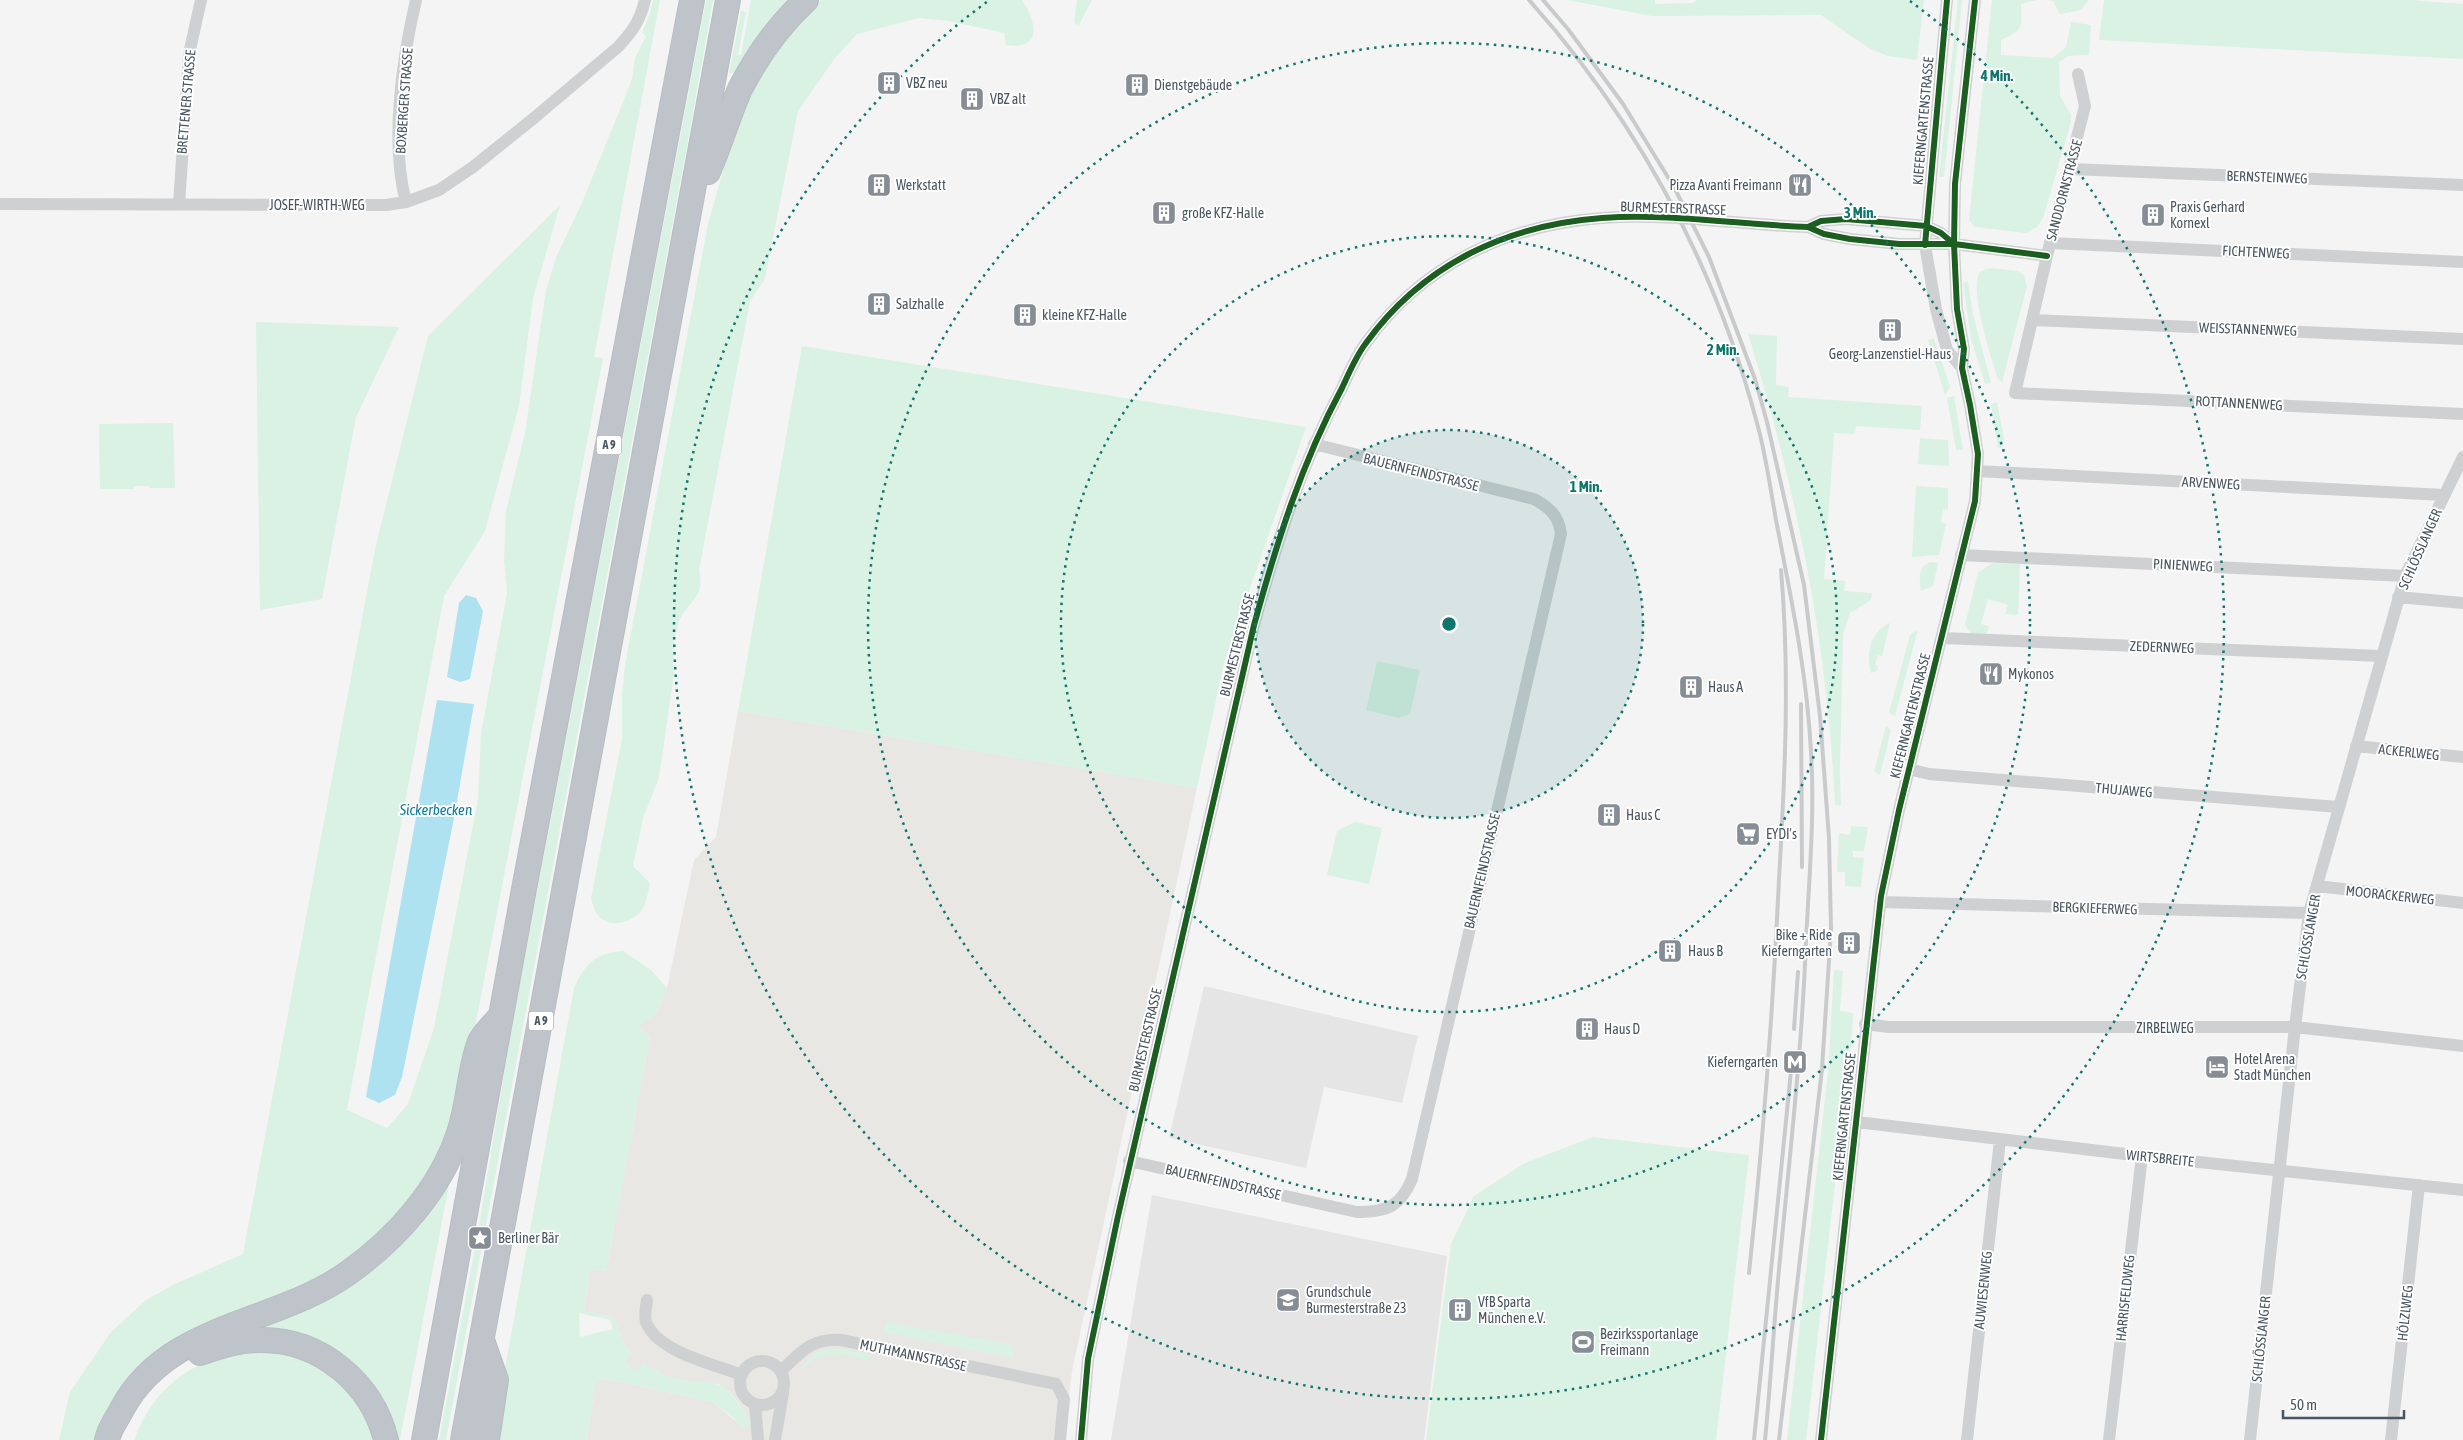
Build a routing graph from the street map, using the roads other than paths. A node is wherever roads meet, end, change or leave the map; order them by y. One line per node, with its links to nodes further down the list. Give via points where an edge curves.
1 (201, 0): 15 (street, BRETTENER STRASSE, via 189,54)
2 (416, 0): 13 (street, BOXBERGER STRASSE, via 406,51 401,106 400,176)
3 (645, 0): 13 (street, JOSEF-WIRTH-WEG, via 635,29 590,71 473,167 440,190)
4 (692, 0): 46 (highway, A 9)
5 (728, 0): 12 (highway, A 9)
6 (806, 0): 12 (highway, via 762,50 740,90 709,170)
7 (1947, 0): 17 (street, KIEFERNGARTENSTRASSE)
8 (1974, 0): 19 (street, KIEFERNGARTENSTRASSE, via 1955,184)
9 (2078, 74): 10 (street, SANDDORNSTRASSE, via 2085,106)
10 (2070, 169): 11 (street, BERNSTEINWEG); 18 (street, SANDDORNSTRASSE)
11 (2463, 185)
12 (693, 200): 58 (highway, A 9)
13 (406, 202): 15 (street, JOSEF-WIRTH-WEG, via 386,206)
14 (0, 204): 15 (street, JOSEF-WIRTH-WEG)
15 (179, 205)
16 (1808, 226): 17 (street, BURMESTERSTRASSE, via 1846,219); 20 (street, BURMESTERSTRASSE, via 1824,234 1850,239); 28 (street, BURMESTERSTRASSE, via 1656,217 1602,218 1557,224 1509,236 1470,251 1433,276 1397,307 1366,344)
17 (1926, 226): 19 (street, BURMESTERSTRASSE); 20 (street, KIEFERNGARTENSTRASSE)
18 (2050, 243): 21 (street, SANDDORNSTRASSE); 22 (street, FICHTENWEG)
19 (1954, 244): 20 (street, BURMESTERSTRASSE); 21 (street, BURMESTERSTRASSE); 25 (street, KIEFERNGARTENSTRASSE, via 1957,310 1964,349)
20 (1925, 245): 25 (street, KIEFERNGARTENSTRASSE, via 1947,350)
21 (2047, 256): 23 (street, SANDDORNSTRASSE)
22 (2463, 262)
23 (2033, 320): 24 (street, WEISSTANNENWEG); 26 (street, SANDDORNSTRASSE)
24 (2463, 339)
25 (1962, 368): 30 (street, KIEFERNGARTENSTRASSE, via 1976,436)
26 (2016, 393): 27 (street, ROTTANNENWEG)
27 (2463, 414)
28 (1314, 444): 53 (street, BURMESTERSTRASSE, via 1278,536 1254,625); 53 (street, BAUERNFEINDSTRASSE, via 1534,499 1556,515 1562,534 1412,1178 1405,1195 1390,1208 1357,1212)
29 (2463, 457): 31 (street, SCHLÖSSLANGER)
30 (1977, 471): 31 (street, ARVENWEG); 32 (street, KIEFERNGARTENSTRASSE, via 1975,501)
31 (2444, 495): 33 (street, SCHLÖSSLANGER)
32 (1961, 555): 33 (street, PINIENWEG); 36 (street, KIEFERNGARTENSTRASSE)
33 (2404, 576): 34 (street, SCHLÖSSLANGER)
34 (2398, 597): 35 (street); 37 (street, SCHLÖSSLANGER)
35 (2463, 603)
36 (1942, 638): 37 (street, ZEDERNWEG); 40 (street, KIEFERNGARTENSTRASSE)
37 (2381, 656): 38 (street, SCHLÖSSLANGER)
38 (2356, 746): 39 (street, ACKERLWEG); 41 (street, SCHLÖSSLANGER)
39 (2463, 757)
40 (1910, 770): 41 (street, THUJAWEG); 43 (street, KIEFERNGARTENSTRASSE)
41 (2338, 807): 42 (street, SCHLÖSSLANGER)
42 (2317, 886): 44 (street, MOORACKERWEG); 45 (street, SCHLÖSSLANGER)
43 (1880, 902): 45 (street, BERGKIEFERWEG); 47 (street, KIEFERNGARTENSTRASSE)
44 (2463, 903)
45 (2310, 913): 48 (street, SCHLÖSSLANGER)
46 (502, 1014): 63 (highway, via 479,1042 460,1132 448,1161 410,1218 347,1274 314,1292 211,1333 162,1362 128,1398 108,1434); 66 (highway, A 9)
47 (1866, 1024): 48 (street, ZIRBELWEG, via 1898,1027); 50 (street, KIEFERNGARTENSTRASSE)
48 (2295, 1027): 49 (street, ZIRBELWEG); 54 (street, SCHLÖSSLANGER)
49 (2463, 1046)
50 (1857, 1122): 51 (street, WIRTSBREITE); 73 (street, KIEFERNGARTENSTRASSE)
51 (2000, 1140): 52 (street, WIRTSBREITE); 74 (street, AUWIESENWEG)
52 (2142, 1156): 54 (street, WIRTSBREITE); 75 (street, HARRISFELDWEG)
53 (1130, 1161): 72 (street, BURMESTERSTRASSE, via 1088,1359)
54 (2280, 1170): 55 (street, WIRTSBREITE); 76 (street, SCHLÖSSLANGER)
55 (2419, 1185): 56 (street, WIRTSBREITE); 77 (street, HÖLZLWEG)
56 (2463, 1190)
57 (647, 1300): 60 (street, via 645,1320 651,1333 665,1345)
58 (482, 1339): 67 (highway, A 9); 68 (highway, via 496,1380)
59 (781, 1371): 60 (street, via 770,1362 757,1362 745,1369); 61 (street); 71 (street, MUTHMANNSTRASSE, via 814,1342 828,1339 1056,1384 1064,1399)
60 (742, 1375): 62 (street, via 740,1382 744,1395)
61 (784, 1389): 62 (street, via 776,1401 762,1406); 70 (street)
62 (755, 1404): 69 (street)
63 (108, 1440)
64 (124, 1440): 65 (highway, via 147,1396 170,1371 193,1355 238,1342 262,1340 289,1343 334,1362 354,1379 369,1399 381,1420)
65 (386, 1440)
66 (424, 1440)
67 (463, 1440)
68 (486, 1440)
69 (758, 1440)
70 (775, 1440)
71 (1060, 1440)
72 (1080, 1440)
73 (1821, 1440)
74 (1966, 1440)
75 (2109, 1440)
76 (2250, 1440)
77 (2391, 1440)

